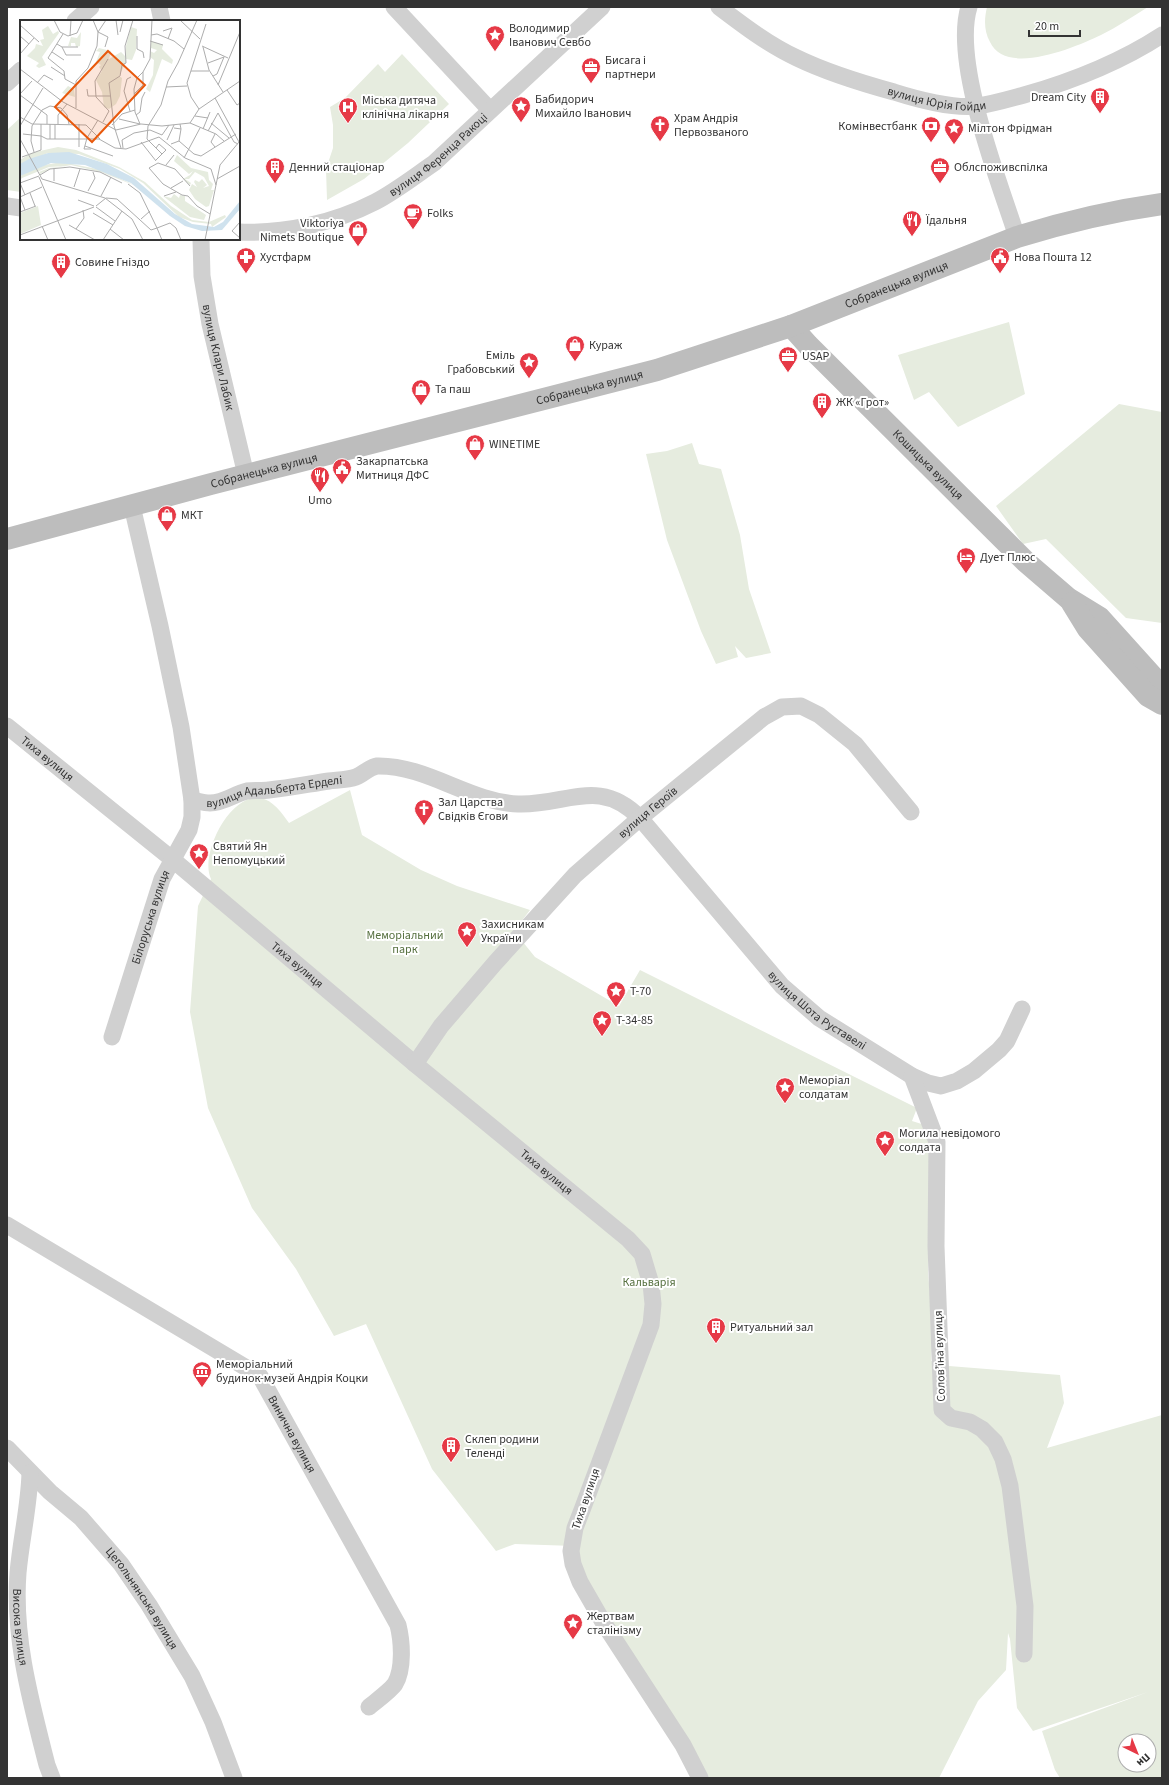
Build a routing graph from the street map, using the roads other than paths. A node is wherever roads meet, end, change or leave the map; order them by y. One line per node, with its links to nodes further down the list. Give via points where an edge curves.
1 (91, 7): 7 (street)
2 (159, 7): 8 (street)
3 (394, 7): 13 (street)
4 (602, 7): 13 (street, вулиця Ференца Ракоці)
5 (719, 7): 12 (street, вулиця Юрія Гойди, via 772,45 797,59 842,77 921,100)
6 (969, 7): 12 (street, via 964,37)
7 (77, 20)
8 (162, 20)
9 (1162, 35): 12 (street, вулиця Юрія Гойди, via 1116,61 1062,84)
10 (20, 71): 11 (street)
11 (7, 83)
12 (976, 106): 18 (street)
13 (490, 110): 17 (street, вулиця Ференца Ракоці, via 434,163 375,202 334,219 290,230)
14 (1162, 204): 18 (main road, Собранецька вулиця, via 1116,210)
15 (7, 206): 16 (street)
16 (20, 208)
17 (240, 232)
18 (1017, 237): 20 (main road, Собранецька вулиця)
19 (201, 240): 21 (street, вулиця Клари Лабик, via 202,276 210,324)
20 (791, 326): 21 (main road, Собранецька вулиця, via 657,370); 24 (main road, Кошицька вулиця, via 808,346 1020,557)
21 (246, 475): 22 (main road, Собранецька вулиця)
22 (132, 506): 23 (main road, Собранецька вулиця); 28 (street, вулиця Адальберта Ерделі, via 181,727)
23 (7, 539)
24 (1069, 599): 25 (main road, Кошицька вулиця, via 1100,618); 26 (main road, Кошицька вулиця, via 1088,629 1148,696)
25 (1162, 686)
26 (1162, 704)
27 (7, 726): 31 (street, Тиха вулиця)
28 (192, 800): 30 (street, вулиця Адальберта Ерделі, via 210,803 227,801 247,792 355,777 376,766 417,773 501,802 533,803 587,794 605,796 618,800); 31 (street, Білоруська вулиця, via 189,830)
29 (911, 812): 30 (street, вулиця Героїв, via 855,744 819,715 801,706 782,707 764,717)
30 (640, 818): 34 (street, вулиця Героїв, via 576,875 516,939 441,1026); 35 (street, вулиця Шота Руставелі, via 782,986 819,1018)
31 (172, 859): 33 (street, Білоруська вулиця, via 162,879); 34 (street, Тиха вулиця)
32 (1022, 1009): 35 (street, вулиця Шота Руставелі, via 1008,1041 974,1071 957,1081 941,1086)
33 (112, 1038)
34 (415, 1064): 43 (street, Тиха вулиця, via 628,1239 642,1254 651,1284 651,1325 575,1528 571,1551 580,1582 683,1745)
35 (912, 1076): 39 (street, Соловʼїна вулиця, via 937,1142 936,1246 942,1410 951,1418 970,1422 982,1429 995,1442 1003,1459 1010,1486 1026,1606)
36 (7, 1225): 40 (street, Винична вулиця, via 260,1376 398,1625 402,1640 402,1657 395,1684)
37 (7, 1448): 38 (street, Цегольнянська вулиця)
38 (30, 1473): 41 (street, Висока вулиця, via 30,1493 18,1573 18,1613 25,1676); 42 (street, Цегольнянська вулиця, via 81,1518 121,1564 149,1605 192,1676)
39 (1024, 1654)
40 (369, 1707)
41 (52, 1778)
42 (234, 1778)
43 (700, 1778)

